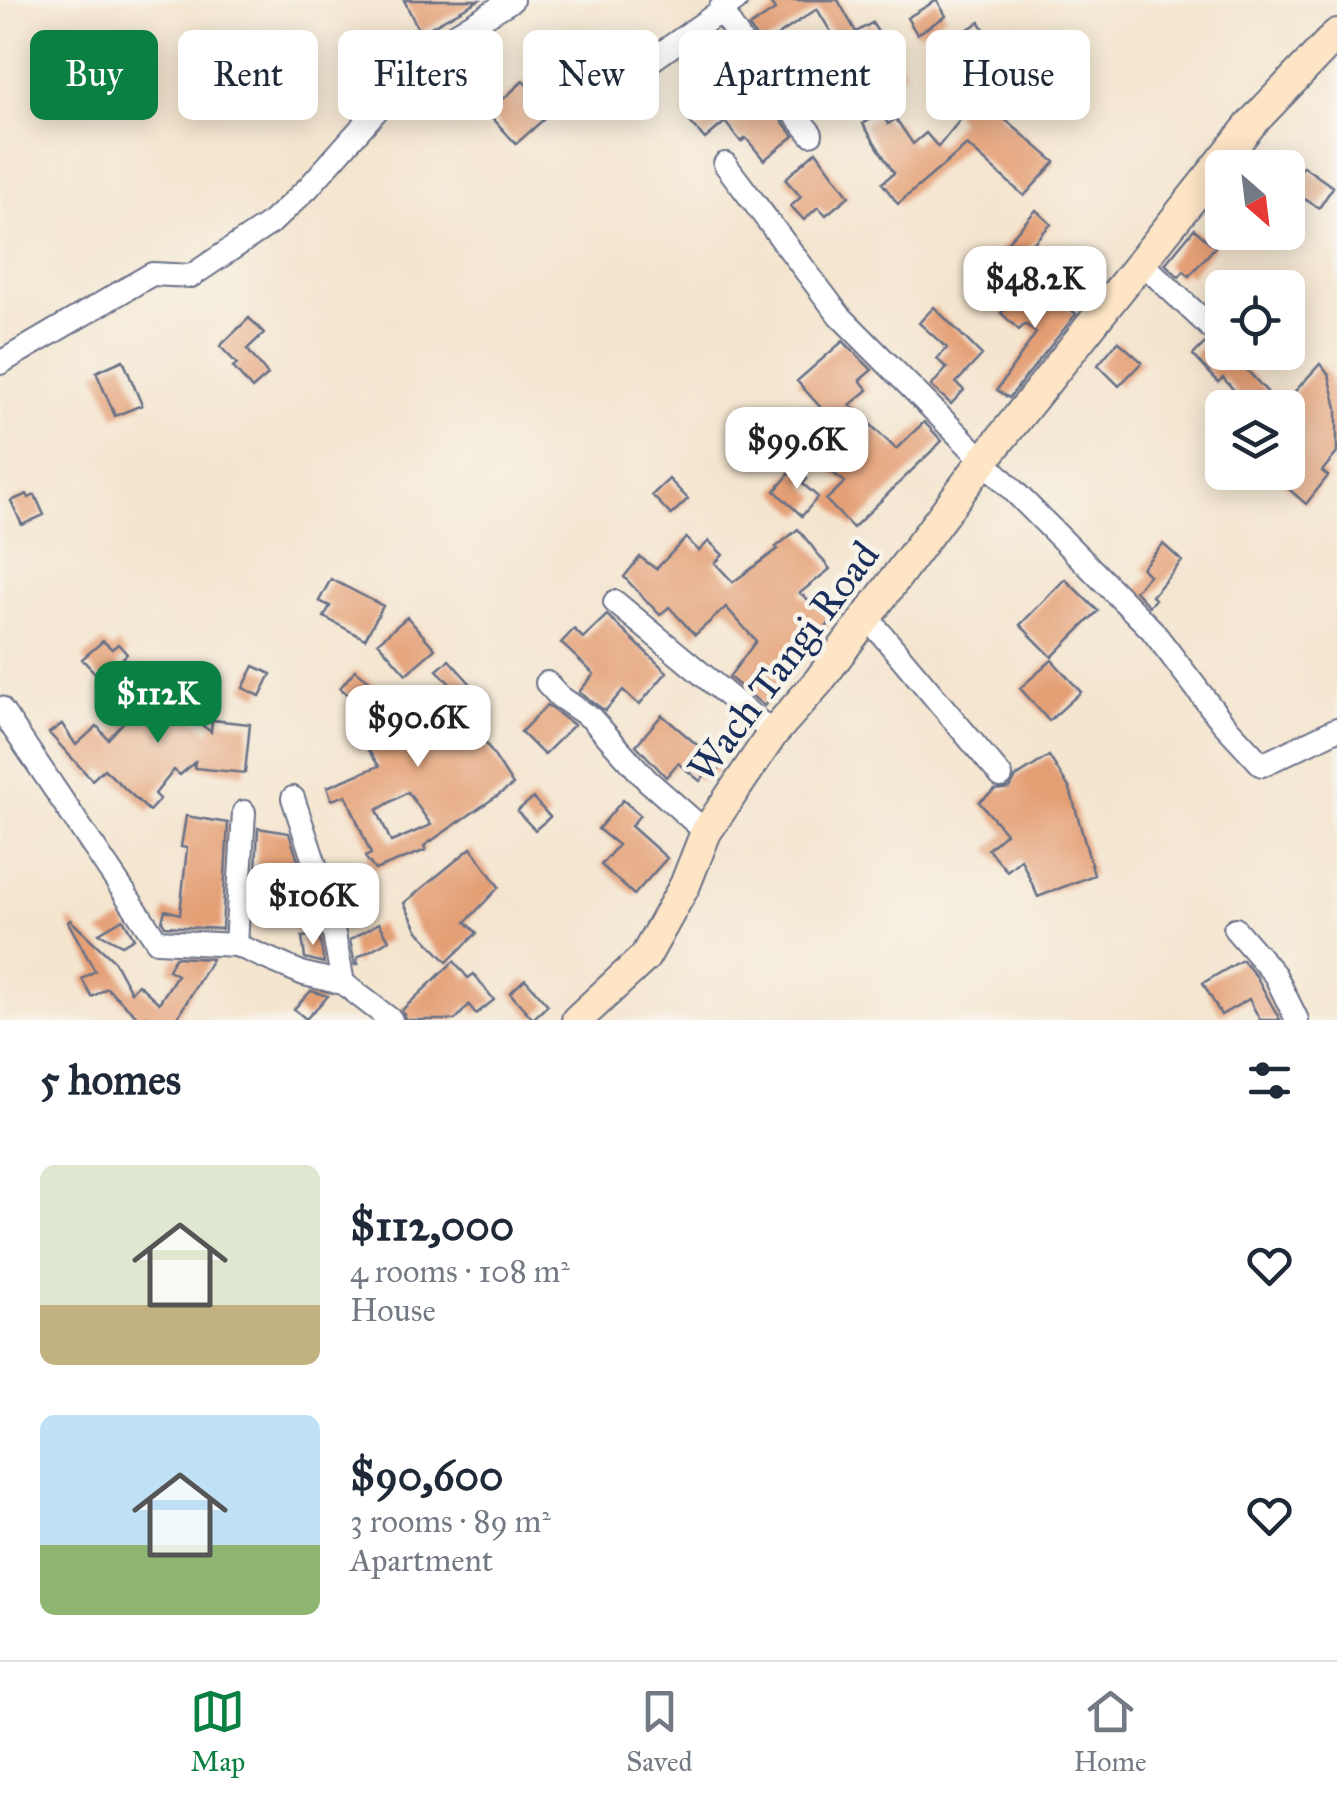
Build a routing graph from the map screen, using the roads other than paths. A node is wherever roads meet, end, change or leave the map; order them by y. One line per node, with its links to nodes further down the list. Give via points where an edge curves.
1 (512, 0): 9 (street, via 430,50 272,222 190,276 152,274)
2 (728, 5): 4 (street); 5 (street, via 761,72)
3 (1337, 34): 7 (main road, Wach Tangi Road, via 1251,124)
4 (659, 54)
5 (811, 134)
6 (725, 164): 10 (street, via 839,315)
7 (1141, 262): 8 (street); 10 (main road, Wach Tangi Road)
8 (1205, 322)
9 (0, 362)
10 (982, 461): 12 (main road, Wach Tangi Road); 15 (street, via 1152,630 1262,765)
11 (615, 602): 16 (street)
12 (868, 618): 16 (main road, Wach Tangi Road); 17 (street)
13 (547, 683): 20 (street)
14 (0, 708): 22 (street, via 156,941)
15 (1337, 729)
16 (773, 732): 20 (main road, Wach Tangi Road)
17 (1001, 776)
18 (293, 798): 23 (street, via 329,908)
19 (244, 812): 22 (street)
20 (706, 832): 25 (main road, Wach Tangi Road, via 644,957)
21 (1235, 929): 26 (street, via 1275,974)
22 (236, 945): 23 (street)
23 (343, 983): 24 (street)
24 (391, 1020)
25 (577, 1020)
26 (1297, 1020)

